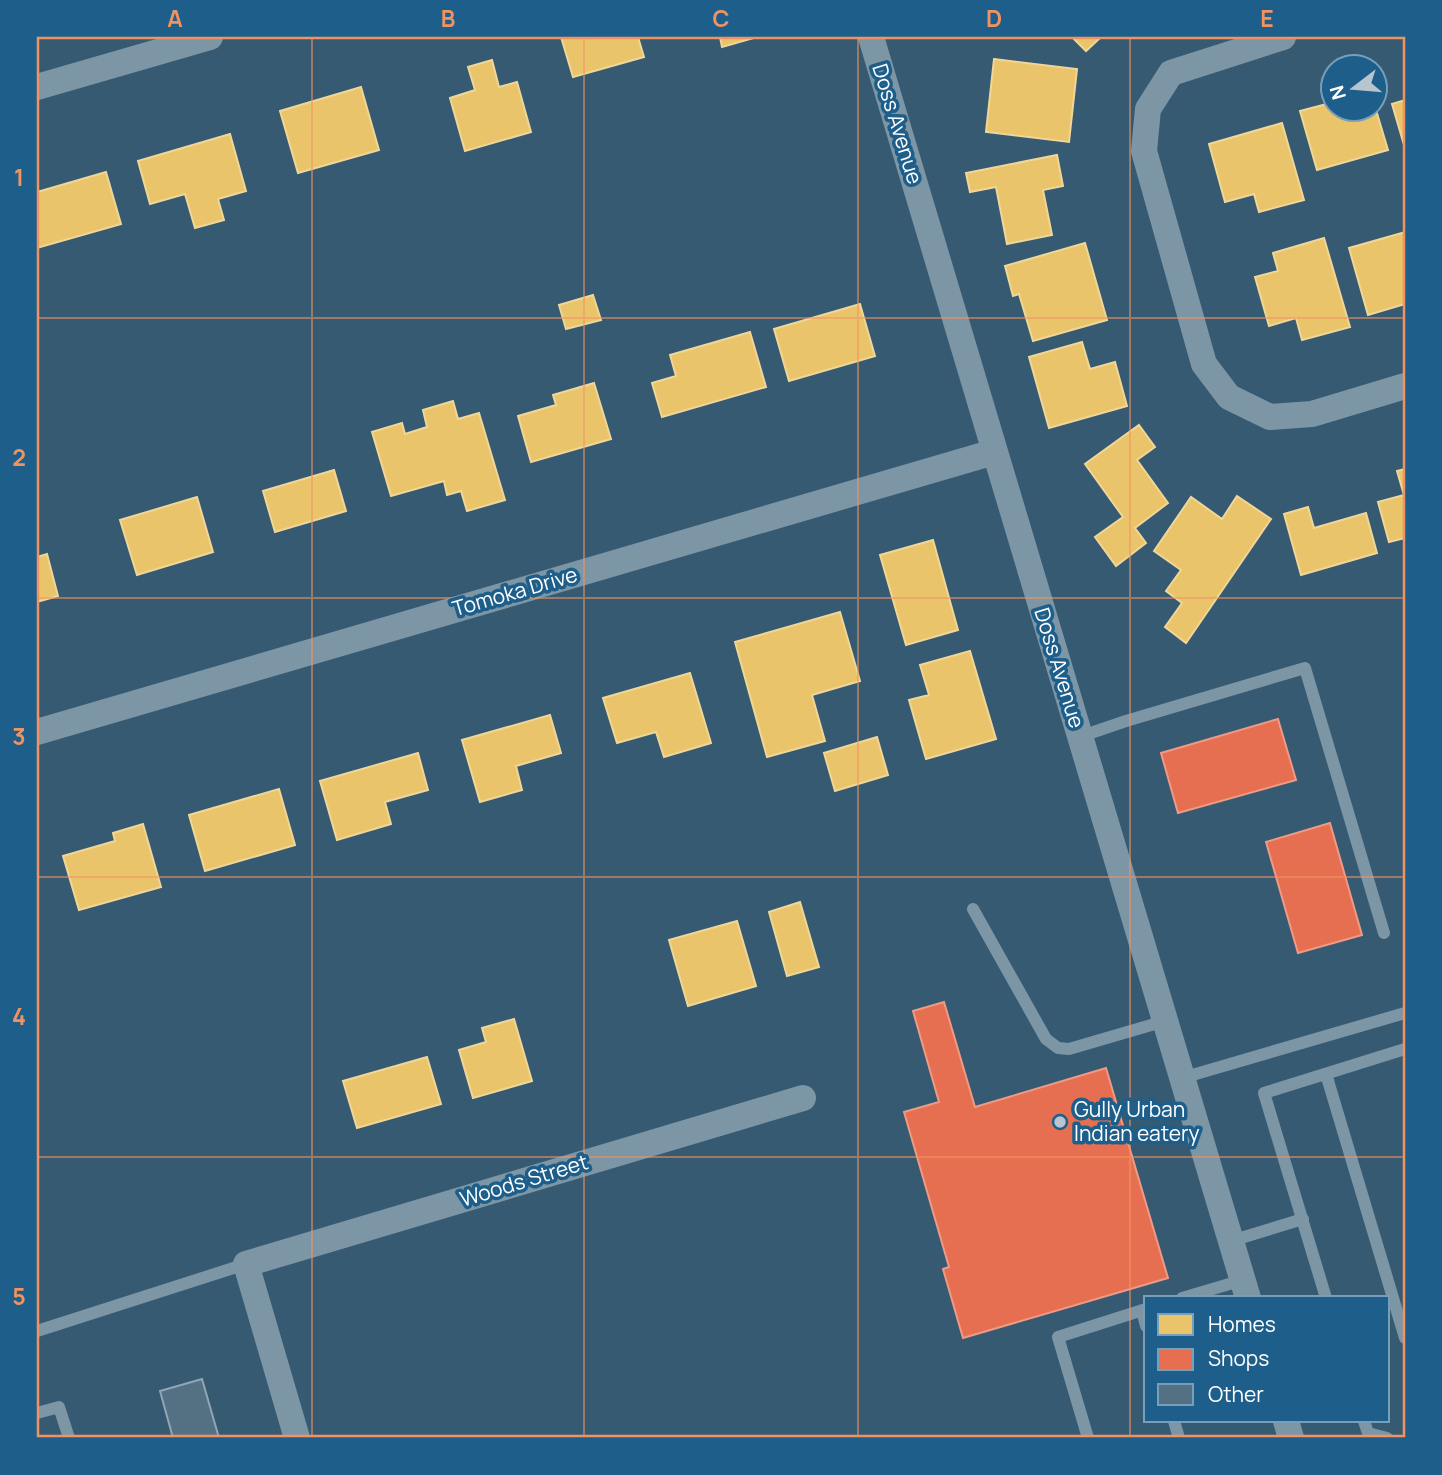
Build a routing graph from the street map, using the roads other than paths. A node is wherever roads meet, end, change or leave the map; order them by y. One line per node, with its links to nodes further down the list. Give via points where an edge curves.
1 (210, 37): 4 (street)
2 (871, 37): 6 (street, Doss Avenue)
3 (1283, 37): 5 (street, via 1171,74 1148,109 1144,150 1204,364 1229,397 1270,417 1312,414)
4 (37, 88)
5 (1405, 386)
6 (994, 452): 7 (street, Tomoka Drive); 8 (street, Doss Avenue)
7 (37, 732)
8 (1080, 737): 10 (lane, via 1305,668); 12 (street, Doss Avenue)
9 (973, 909): 12 (lane, via 1046,1039 1058,1048 1069,1049)
10 (1384, 933)
11 (1405, 1013): 15 (lane)
12 (1165, 1021): 15 (street, Doss Avenue)
13 (1405, 1049): 14 (lane)
14 (1326, 1074): 17 (lane, via 1264,1093); 25 (lane)
15 (1182, 1078): 18 (street, Doss Avenue)
16 (803, 1098): 19 (street, Woods Street)
17 (1303, 1219): 18 (lane); 22 (lane)
18 (1231, 1241): 20 (street, Doss Avenue)
19 (246, 1264): 24 (lane); 29 (street)
20 (1245, 1289): 21 (lane)
21 (1196, 1296)
22 (1325, 1296)
23 (1144, 1310): 30 (lane, via 1058,1337)
24 (37, 1331)
25 (1405, 1338)
26 (37, 1413): 28 (lane, via 59,1407)
27 (1364, 1422): 31 (lane, via 1368,1433)
28 (69, 1438)
29 (297, 1438)
30 (1088, 1438)
31 (1387, 1438)

